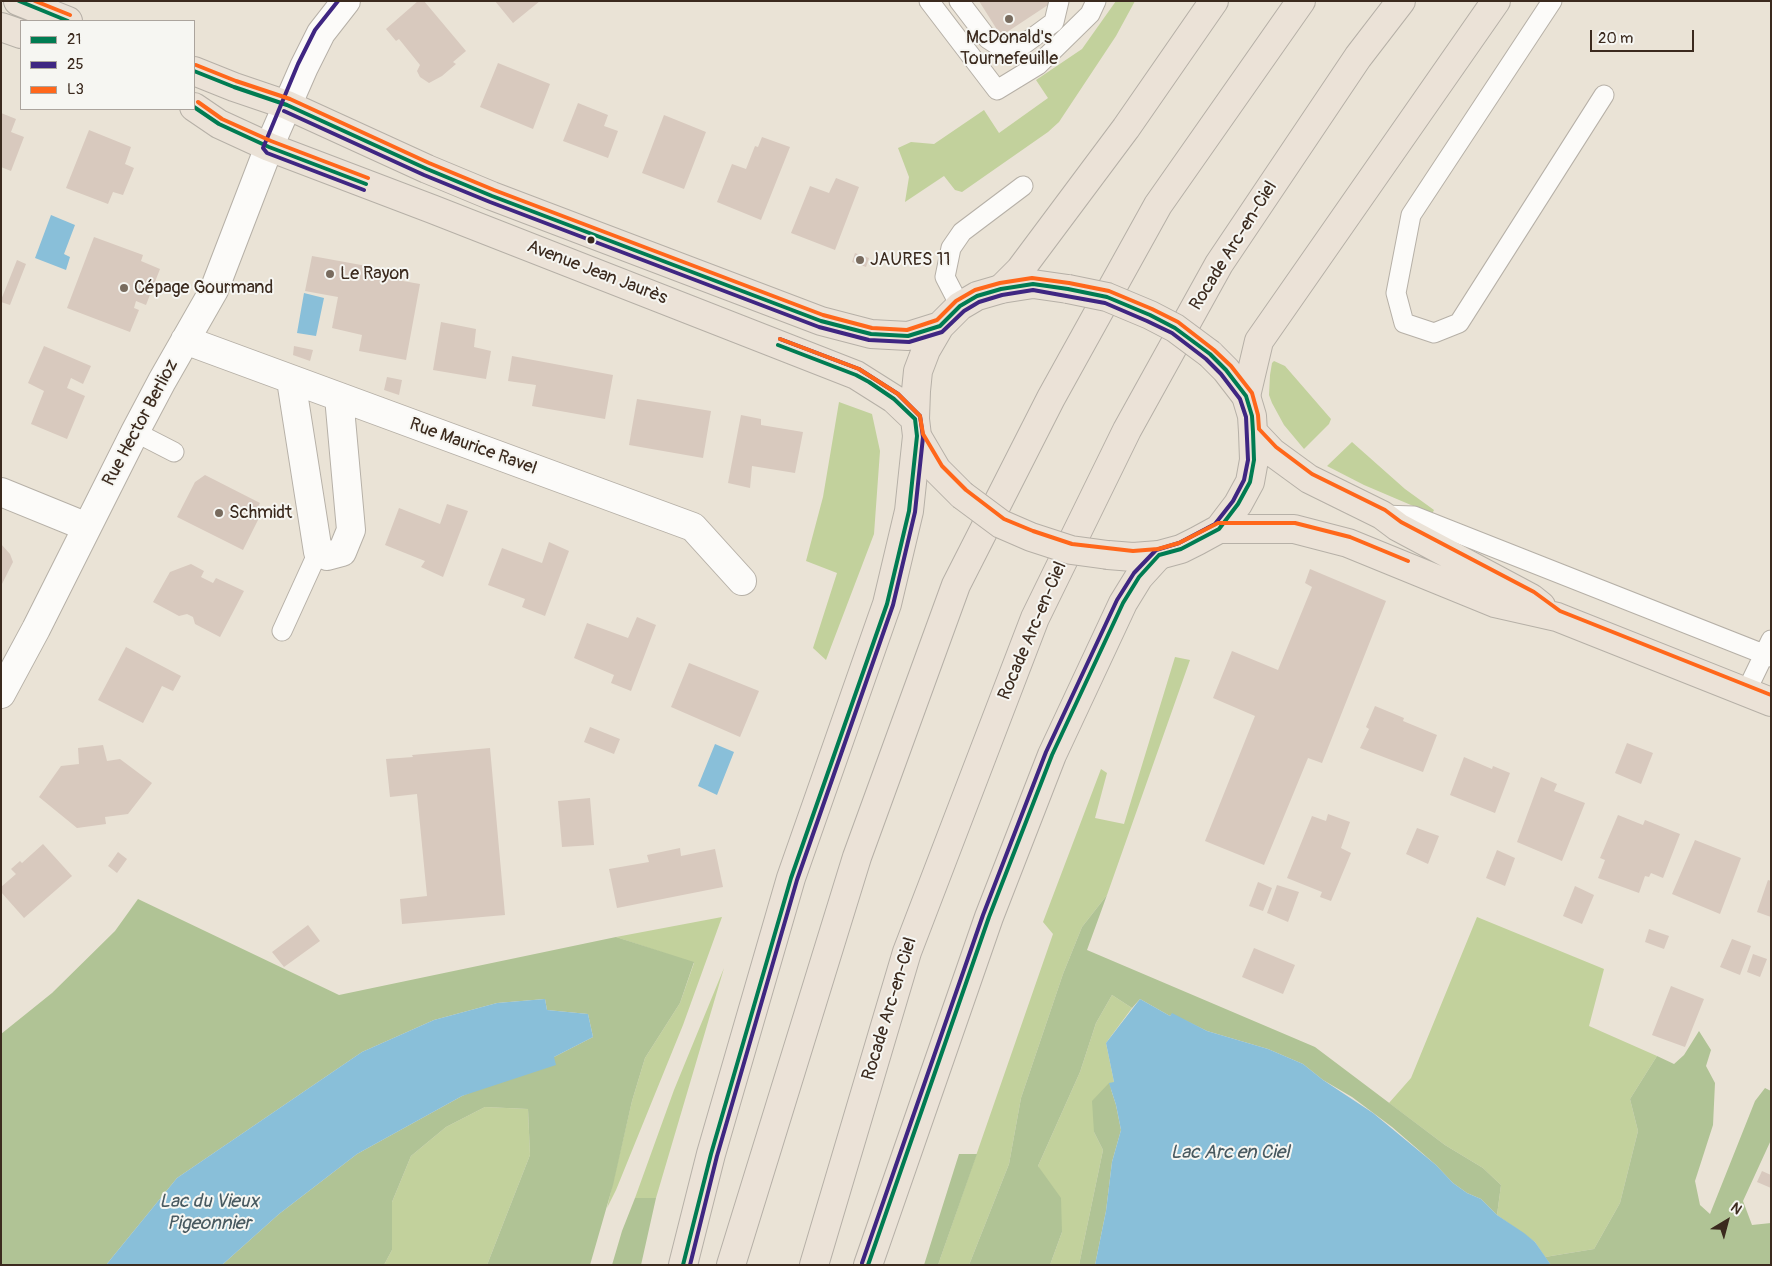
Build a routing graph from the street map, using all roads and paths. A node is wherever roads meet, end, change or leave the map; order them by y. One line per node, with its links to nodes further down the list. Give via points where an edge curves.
1 (18, 1): 12 (main road)
2 (346, 1): 17 (street, Rue Hector Berlioz, via 321,33)
3 (929, 1): 6 (lane, via 997,90 1038,65 1090,14)
4 (959, 1): 5 (lane, via 988,39 1002,48 1016,50 1054,22)
5 (1059, 1)
6 (1096, 1)
7 (1214, 1): 21 (main road, via 1126,128 1020,270)
8 (1301, 1): 46 (main road, via 1158,204 1051,398 956,585 857,857)
9 (1401, 1): 47 (main road, Rocade Arc-en-Ciel, via 1358,57 1219,264 1127,430 1035,618 907,952)
10 (1496, 1): 26 (main road, via 1259,341)
11 (1552, 1): 16 (lane, via 1411,215 1396,293 1404,322 1434,334 1459,323)
12 (66, 20)
13 (1, 27): 14 (main road)
14 (20, 34)
15 (195, 71): 17 (main road, Avenue Jean Jaurès)
16 (1604, 95)
17 (287, 105): 19 (street, Rue Hector Berlioz); 23 (main road, Avenue Jean Jaurès, via 492,196 821,321 871,334 908,336)
18 (195, 108): 19 (main road, Avenue Jean Jaurès, via 219,124)
19 (268, 147): 24 (street, Rue Hector Berlioz, via 214,290); 28 (main road, Avenue Jean Jaurès, via 856,375 894,399)
20 (1023, 186): 22 (lane, via 962,232 951,248 945,277)
21 (1001, 289): 22 (main road, via 977,296); 26 (main road, bridge, via 1033,284 1068,289 1107,297 1150,315 1175,328 1210,354)
22 (960, 306): 23 (main road)
23 (940, 326): 28 (main road, via 918,371)
24 (185, 340): 25 (street, Rue Maurice Ravel); 29 (street, Rue Hector Berlioz)
25 (290, 380): 27 (street, Rue Maurice Ravel); 36 (street)
26 (1246, 396): 30 (main road)
27 (339, 397): 36 (street, via 351,530 342,552 327,556); 38 (street, Rue Maurice Ravel, via 692,527)
28 (916, 427): 37 (main road, Avenue Jean Jaurès, bridge, via 937,470 962,495 1001,524 1071,550 1133,557); 45 (main road, via 909,511 887,604 791,878 711,1154)
29 (135, 432): 31 (lane); 34 (street, Rue Hector Berlioz)
30 (1253, 432): 33 (main road, via 1272,452 1309,479); 35 (main road, via 1254,460 1250,482)
31 (174, 452)
32 (1, 492): 34 (street)
33 (1382, 515): 39 (main road, via 1398,527 1531,598); 41 (lane, via 1414,516)
34 (87, 528): 43 (street, Rue Hector Berlioz)
35 (1219, 529): 37 (main road, Avenue Jean Jaurès, via 1181,549); 39 (main road, via 1294,529 1339,541 1495,603)
36 (318, 552): 40 (lane)
37 (1159, 555): 48 (main road, via 1123,603 1052,754 989,917)
38 (742, 581)
39 (1557, 617): 42 (main road)
40 (282, 631)
41 (1768, 651): 42 (lane)
42 (1746, 692): 44 (main road)
43 (1, 694)
44 (1771, 702)
45 (683, 1265)
46 (731, 1265)
47 (814, 1265)
48 (868, 1265)

